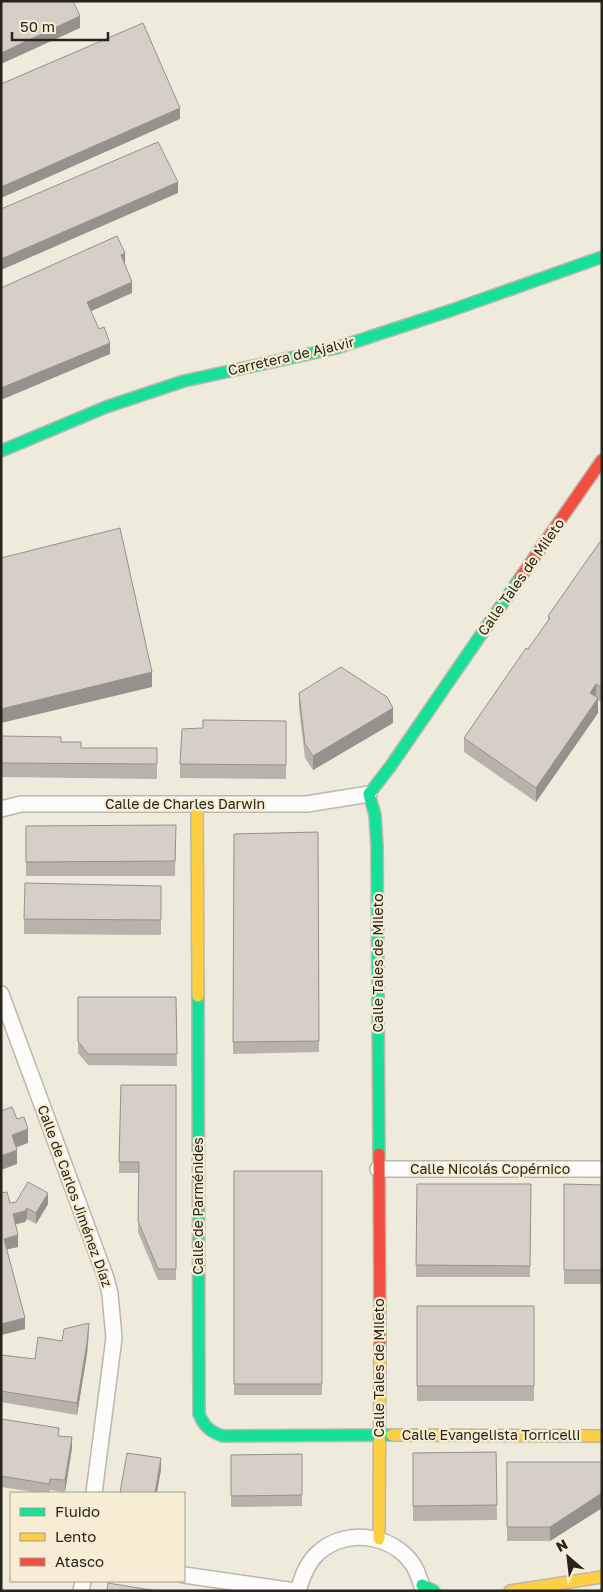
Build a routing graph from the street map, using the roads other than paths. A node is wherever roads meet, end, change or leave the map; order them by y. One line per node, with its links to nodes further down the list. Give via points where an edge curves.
1 (602, 248): 3 (main road, Carretera de Ajalvir)
2 (602, 257): 3 (main road, Carretera de Ajalvir)
3 (582, 263): 4 (main road, Carretera de Ajalvir, via 336,348 184,381 106,407)
4 (1, 452)
5 (602, 460): 6 (main road, Calle Tales de Mileto)
6 (369, 794): 7 (street, Calle de Charles Darwin, via 307,804); 10 (main road, Calle Tales de Mileto, via 375,815 377,846)
7 (197, 804): 8 (street, Calle de Charles Darwin, via 21,804); 12 (main road, Calle de Parménides, via 199,1414 211,1433 223,1436)
8 (1, 809)
9 (1, 994): 14 (street, Calle de Carlos Jiménez Díaz, via 110,1294 114,1338)
10 (378, 1169): 11 (street, Calle Nicolás Copérnico); 12 (main road, Calle Tales de Mileto)
11 (602, 1169)
12 (380, 1435): 13 (main road, Calle Evangelista Torricelli); 15 (main road, Calle Tales de Mileto)
13 (602, 1436)
14 (94, 1492)
15 (379, 1539): 18 (street, via 398,1549 414,1565); 19 (street, via 357,1537 336,1542 318,1553 304,1571)
16 (185, 1575): 19 (street)
17 (602, 1577): 20 (main road)
18 (426, 1589)
19 (296, 1591)
20 (510, 1591)

